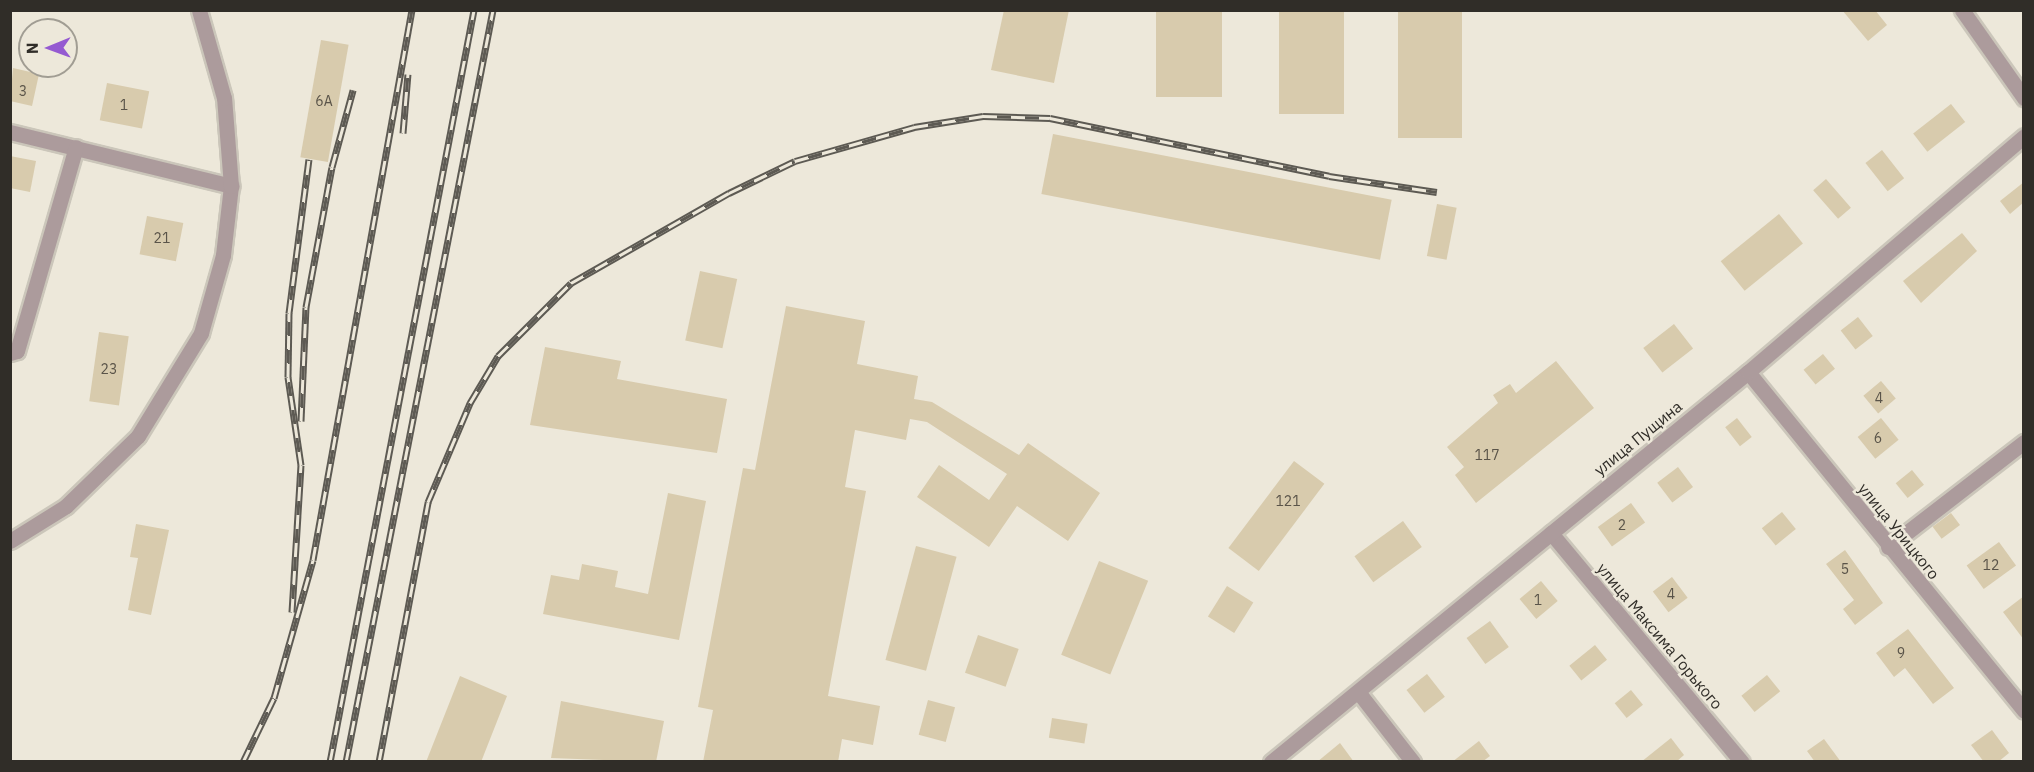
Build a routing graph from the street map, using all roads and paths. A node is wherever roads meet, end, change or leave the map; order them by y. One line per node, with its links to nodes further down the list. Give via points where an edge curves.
1 (200, 10): 7 (street, via 224,98)
2 (1962, 10): 3 (street)
3 (2024, 98)
4 (10, 132): 6 (street)
5 (2024, 136): 9 (street, улица Пущина)
6 (76, 147): 7 (street); 8 (street, via 16,351)
7 (231, 186): 12 (street, via 223,255 201,333 138,436 66,506)
8 (10, 353)
9 (1748, 372): 11 (street, улица Пущина); 13 (street, улица Урицкого)
10 (2024, 442): 13 (street)
11 (1551, 533): 14 (street, улица Пущина); 18 (street, улица Максима Горького)
12 (10, 541)
13 (1888, 547): 15 (street, улица Урицкого)
14 (1359, 693): 16 (street, улица Пущина); 17 (street)
15 (2024, 711)
16 (1271, 762)
17 (1413, 762)
18 (1742, 762)

